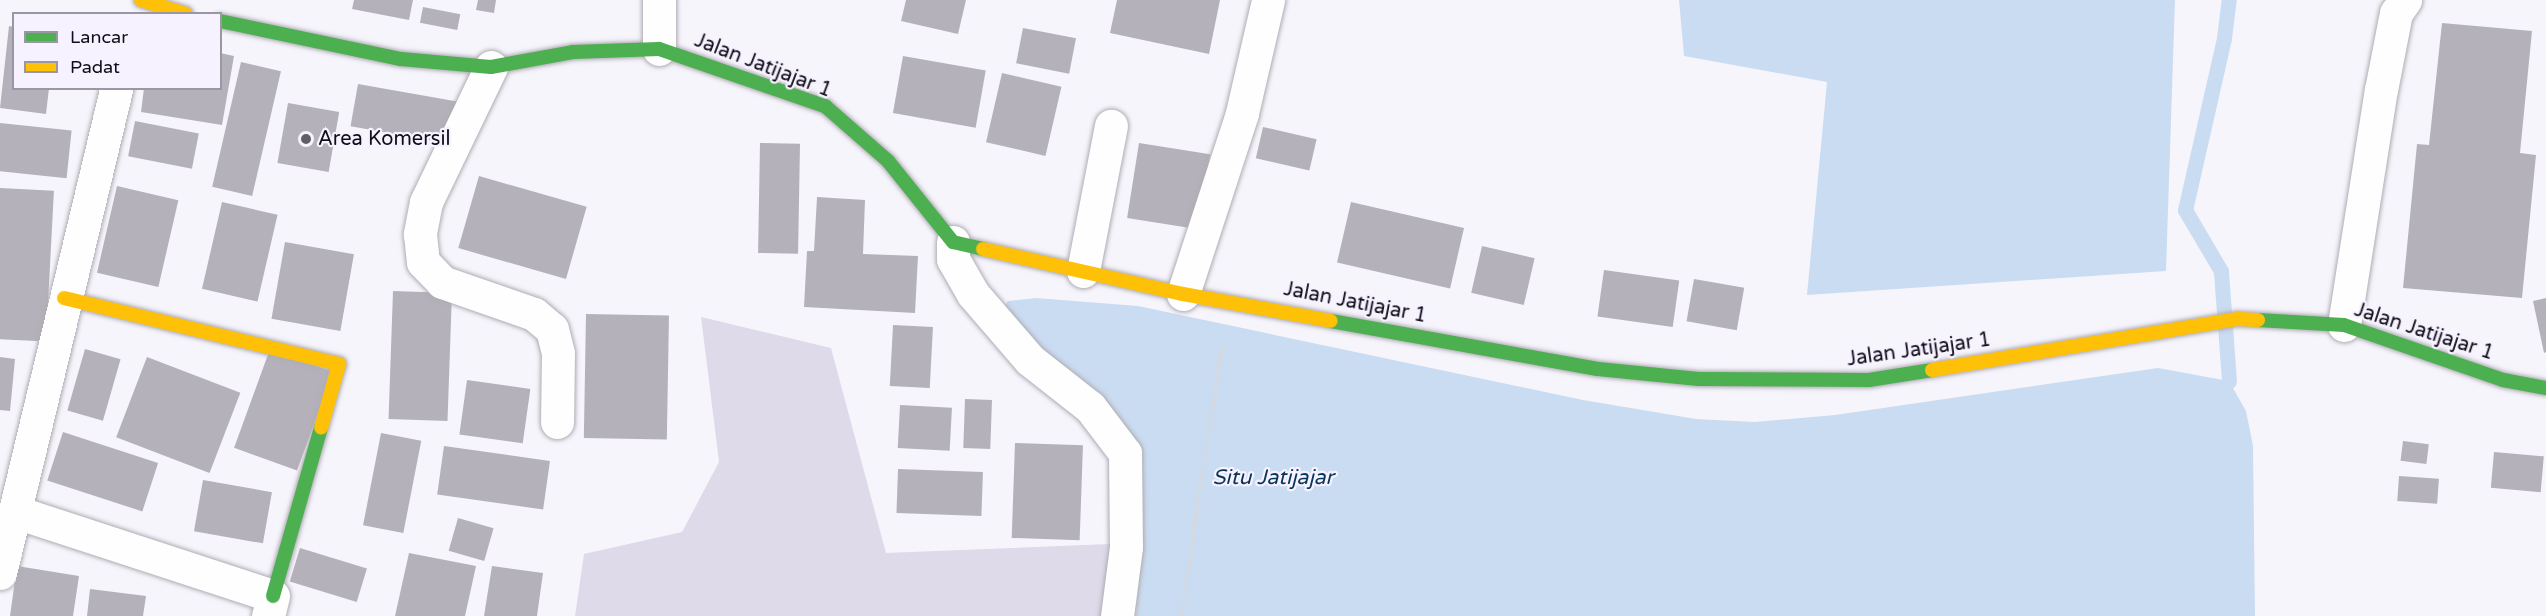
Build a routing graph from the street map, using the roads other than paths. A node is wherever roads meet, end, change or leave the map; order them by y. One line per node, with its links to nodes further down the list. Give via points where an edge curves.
1 (140, 0): 5 (street)
2 (659, 0): 7 (street)
3 (1268, 0): 13 (street, via 1242,113)
4 (2405, 0): 15 (street, via 2396,13 2381,90)
5 (179, 12)
6 (222, 21): 8 (street, Jalan Jatijajar 1, via 401,59)
7 (659, 49): 8 (street, Jalan Jatijajar 1, via 573,52); 11 (street, Jalan Jatijajar 1, via 825,106 888,162)
8 (491, 67): 17 (street, via 426,202 420,234 423,262 442,282 534,314 552,329 558,352)
9 (116, 90): 14 (street)
10 (1111, 126): 12 (street)
11 (953, 242): 12 (street, Jalan Jatijajar 1); 21 (street, via 952,259 973,294 1030,360 1090,407 1125,453 1126,547)
12 (1083, 271): 13 (street, Jalan Jatijajar 1)
13 (1183, 294): 15 (street, Jalan Jatijajar 1, via 1598,369 1699,379 1869,380 2238,319)
14 (64, 298): 18 (street); 20 (street, via 339,364)
15 (2344, 325): 16 (street, Jalan Jatijajar 1, via 2504,380)
16 (2546, 388)
17 (557, 422)
18 (16, 512): 19 (street); 20 (street)
19 (0, 573)
20 (271, 606)
21 (1117, 616)

